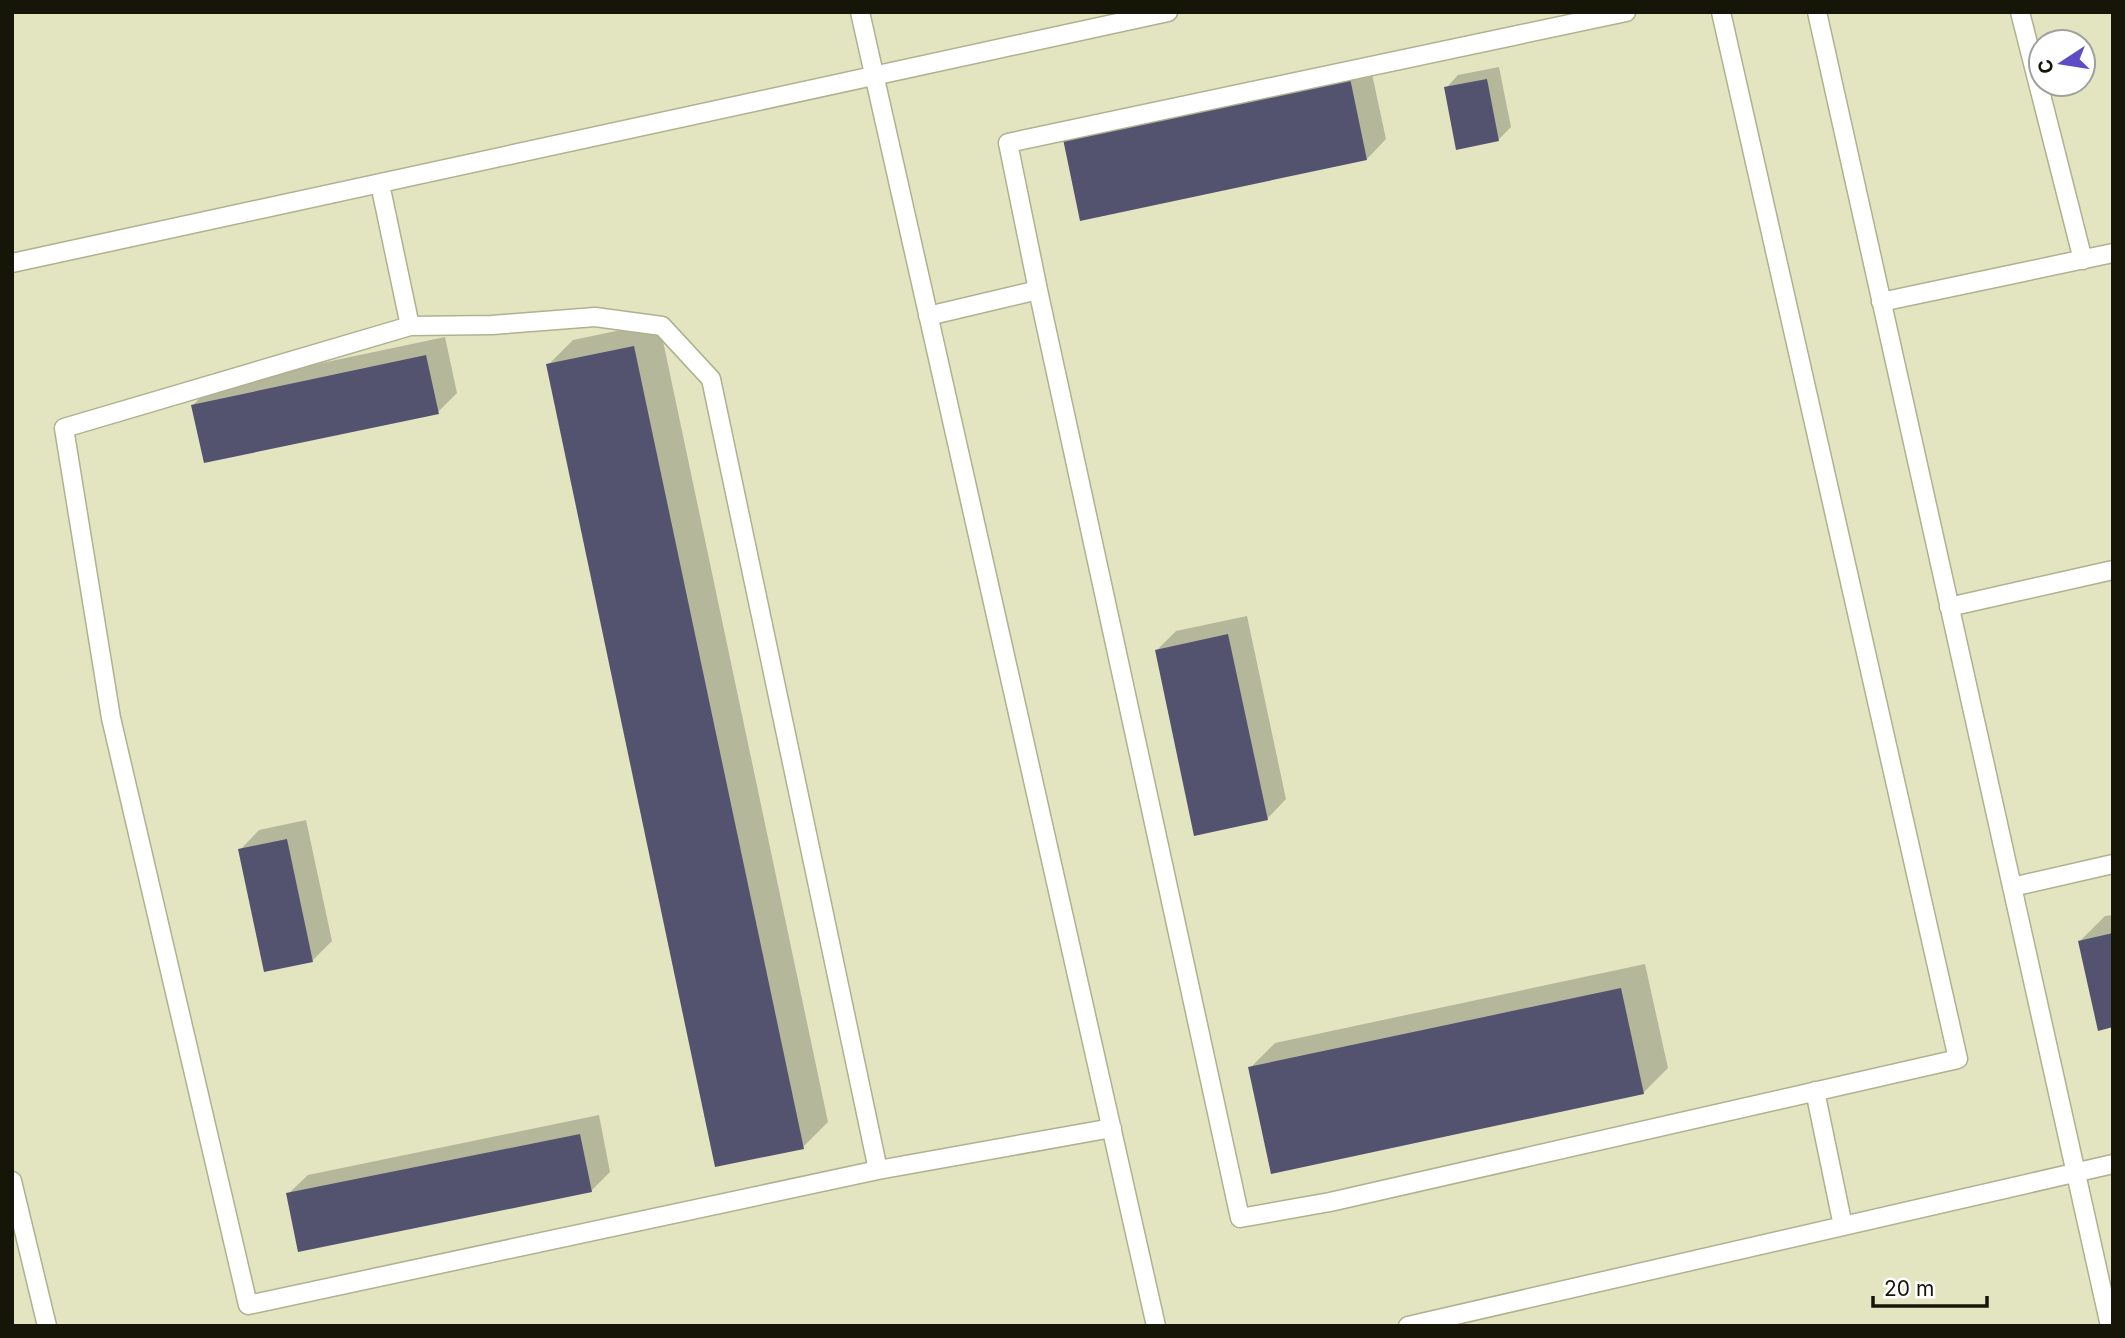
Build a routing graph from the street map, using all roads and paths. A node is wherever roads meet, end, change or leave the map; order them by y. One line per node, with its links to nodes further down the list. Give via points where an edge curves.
1 (860, 12): 7 (lane)
2 (1168, 12): 7 (lane)
3 (1626, 12): 12 (lane, via 1008,143)
4 (1721, 12): 20 (lane, via 1958,1059)
5 (1817, 12): 13 (lane)
6 (2020, 12): 10 (lane)
7 (873, 76): 8 (lane); 14 (lane)
8 (380, 184): 11 (lane); 15 (lane)
9 (2113, 253): 10 (lane)
10 (2083, 260): 13 (lane)
11 (12, 263)
12 (1038, 290): 14 (lane); 20 (lane, via 1240,1218 1330,1202)
13 (1881, 302): 17 (lane)
14 (928, 316): 21 (lane)
15 (410, 326): 23 (lane, via 595,317 662,326 711,379); 23 (lane, via 64,428 111,718 248,1305)
16 (2113, 570): 17 (lane)
17 (1949, 607): 19 (lane)
18 (2113, 864): 19 (lane)
19 (2012, 887): 24 (lane)
20 (1815, 1091): 26 (lane)
21 (1112, 1128): 23 (lane); 28 (lane)
22 (2113, 1164): 24 (lane)
23 (878, 1170)
24 (2075, 1173): 26 (lane); 30 (lane)
25 (12, 1181): 27 (lane)
26 (1843, 1226): 29 (lane)
27 (47, 1326)
28 (1156, 1326)
29 (1408, 1326)
30 (2110, 1326)

